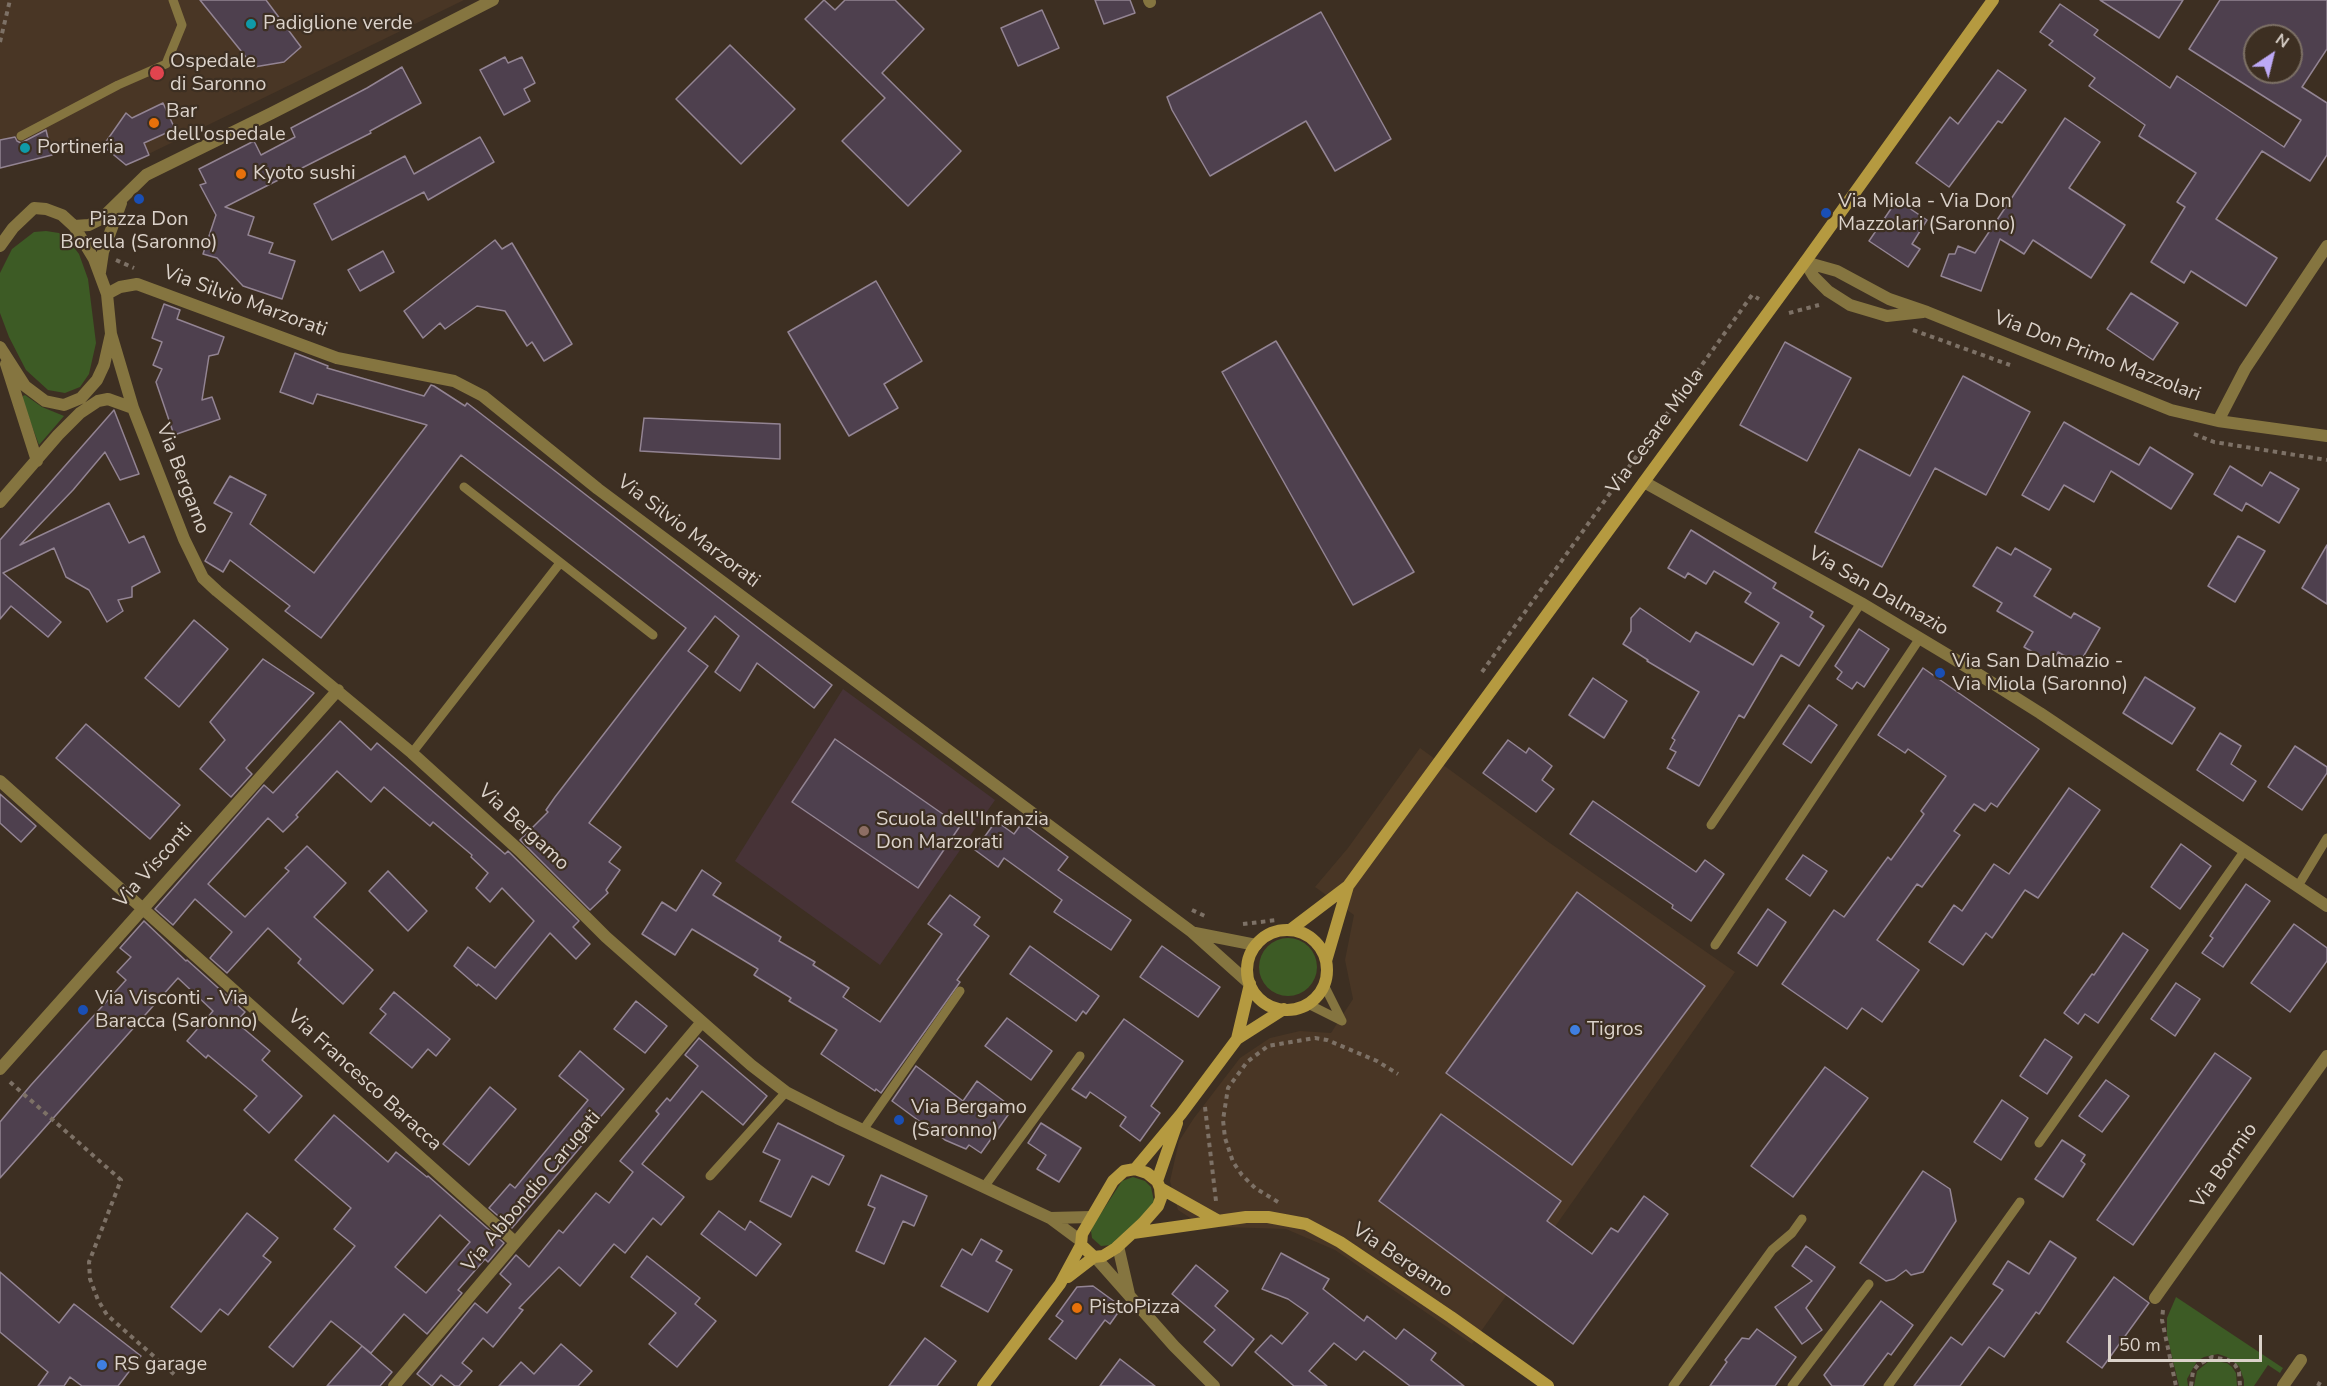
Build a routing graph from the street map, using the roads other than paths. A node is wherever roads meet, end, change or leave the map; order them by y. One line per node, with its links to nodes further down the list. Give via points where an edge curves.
1 (173, 0): 4 (lane, via 182,25 166,64)
2 (493, 0): 5 (street, via 146,175)
3 (1994, 0): 9 (street, Via Cesare Miola)
4 (21, 136)
5 (123, 199): 6 (street, via 101,219); 10 (street, via 103,252)
6 (74, 226): 7 (street, via 62,215 34,208); 10 (street)
7 (0, 246)
8 (2327, 246): 16 (street, via 2245,369)
9 (1805, 262): 12 (street, Via Don Primo Mazzolari, via 1837,271 1889,299); 12 (street, Via Don Primo Mazzolari, via 1828,291 1850,305 1887,316); 19 (street, Via Cesare Miola)
10 (100, 272): 11 (street)
11 (107, 294): 13 (street); 37 (street, Via Silvio Marzorati, via 137,284 337,358 454,381 483,396 598,489)
12 (1927, 312): 16 (street, Via Don Primo Mazzolari, via 2171,410)
13 (111, 334): 14 (street, via 98,380 81,398 64,405 45,401 26,386); 15 (street, Via Bergamo)
14 (1, 349): 18 (street)
15 (133, 408): 18 (street, via 108,399 98,401 80,413); 26 (street, Via Bergamo, via 184,539 204,578)
16 (2218, 421): 17 (street, Via Don Primo Mazzolari)
17 (2327, 436)
18 (37, 461): 21 (street)
19 (1644, 482): 23 (street, Via San Dalmazio); 32 (street, Via Cesare Miola)
20 (464, 487): 22 (lane)
21 (0, 502)
22 (560, 563): 24 (lane); 27 (lane)
23 (1861, 603): 25 (street, Via San Dalmazio); 29 (lane)
24 (653, 635)
25 (1920, 638): 31 (street, Via San Dalmazio); 39 (lane)
26 (338, 690): 27 (street, Via Bergamo); 35 (street, Via Visconti)
27 (412, 753): 46 (street, Via Bergamo)
28 (0, 781): 35 (street, Via Francesco Baracca)
29 (1711, 825)
30 (2327, 838): 33 (lane)
31 (2245, 850): 33 (street, Via San Dalmazio); 54 (lane)
32 (1348, 886): 36 (street, Via Cesare Miola); 40 (street, Via Cesare Miola)
33 (2298, 886): 34 (street, Via San Dalmazio)
34 (2327, 906)
35 (141, 909): 50 (street, Via Visconti); 65 (street, Via Francesco Baracca)
36 (1290, 930): 38 (street, Via Cesare Miola, via 1275,932); 40 (street, via 1315,941)
37 (1192, 933): 38 (street, Via Silvio Marzorati); 41 (street, Via Silvio Marzorati)
38 (1256, 945): 41 (street, via 1247,970)
39 (1715, 945)
40 (1326, 961): 42 (street, Via Cesare Miola)
41 (1250, 984): 45 (street, via 1263,1001); 47 (street)
42 (1324, 985): 44 (street); 44 (lane, via 1342,1021)
43 (960, 991): 53 (lane)
44 (1308, 1004): 45 (street)
45 (1284, 1010): 47 (street)
46 (701, 1023): 51 (street, Via Bergamo); 65 (street, Via Abbondio Carugati)
47 (1237, 1039): 52 (street)
48 (1080, 1056): 58 (lane)
49 (2327, 1056): 72 (street, Via Bormio)
50 (0, 1069)
51 (786, 1092): 53 (street, Via Bergamo); 56 (lane)
52 (1180, 1114): 55 (street); 57 (street)
53 (863, 1130): 58 (street, Via Bergamo)
54 (2039, 1143)
55 (1135, 1169): 57 (street); 61 (street, via 1113,1180)
56 (710, 1176)
57 (1159, 1184): 60 (street); 64 (street, via 1158,1206)
58 (984, 1187): 62 (street, Via Bergamo)
59 (2020, 1202): 80 (lane)
60 (1217, 1214): 64 (street, Via Bergamo); 77 (street, Via Bergamo, via 1268,1217 1306,1224 1323,1232)
61 (1091, 1217): 62 (street, Via Bergamo); 66 (street)
62 (1050, 1218): 66 (street, Via Bergamo)
63 (1802, 1219): 78 (lane, via 1772,1250)
64 (1133, 1233): 67 (street)
65 (515, 1242): 74 (street, Via Abbondio Carugati)
66 (1081, 1243): 68 (street); 69 (street)
67 (1118, 1246): 68 (street); 71 (street)
68 (1095, 1257): 69 (street); 71 (street)
69 (1060, 1284): 75 (street)
70 (1869, 1284): 79 (lane)
71 (1129, 1295): 76 (street)
72 (2155, 1298)
73 (2301, 1360): 81 (street)
74 (394, 1386)
75 (983, 1386)
76 (1214, 1386)
77 (1548, 1386)
78 (1673, 1386)
79 (1792, 1386)
80 (1888, 1386)
81 (2283, 1386)

